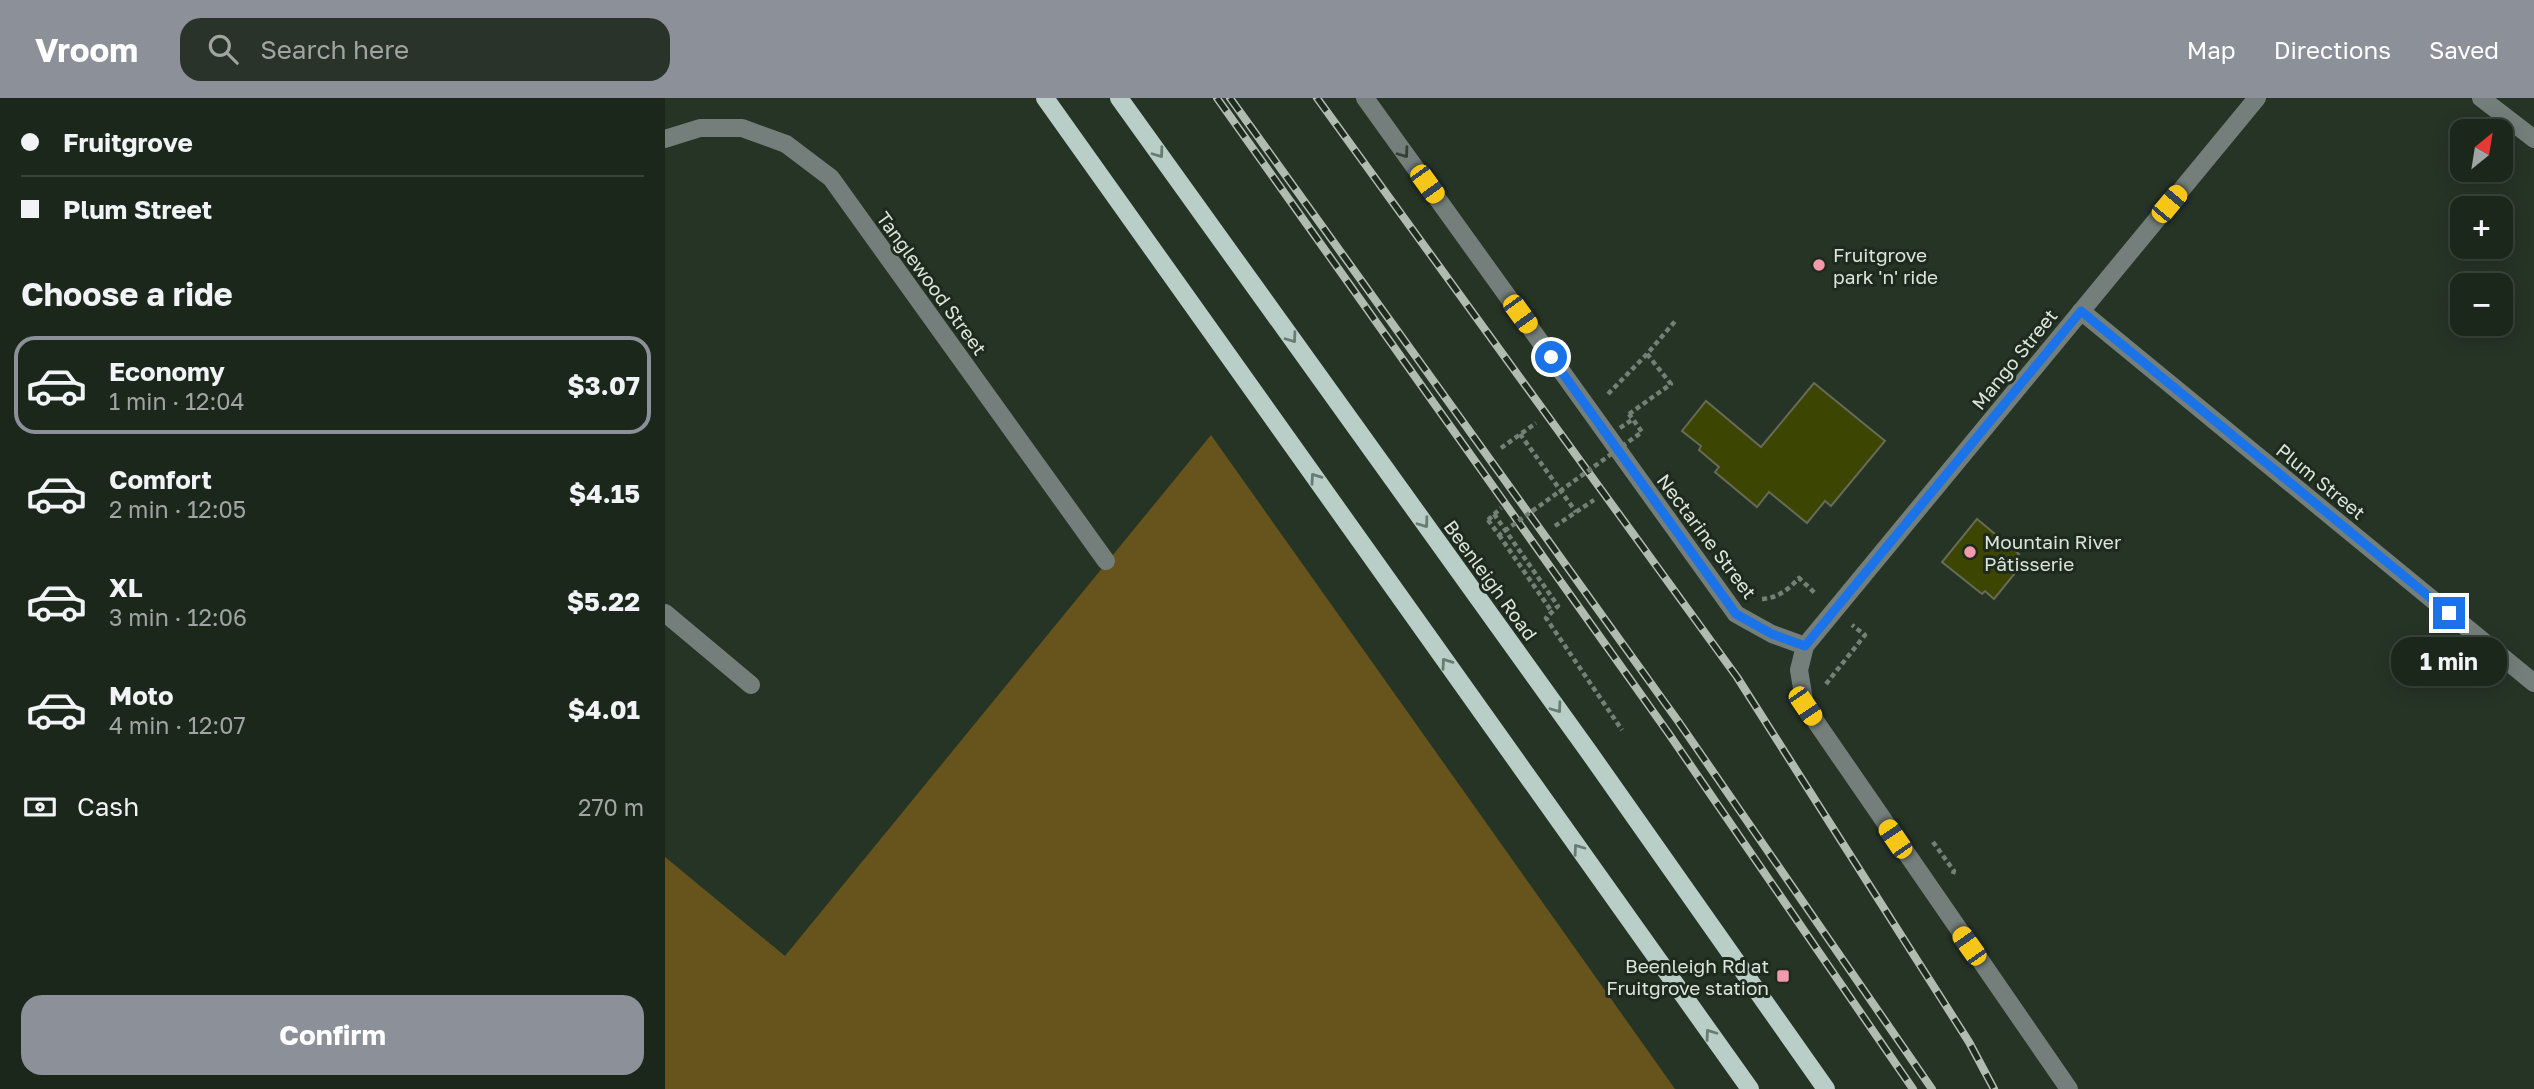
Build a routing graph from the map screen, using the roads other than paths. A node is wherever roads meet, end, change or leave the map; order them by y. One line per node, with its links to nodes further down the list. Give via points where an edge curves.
1 (1045, 98): 14 (main road, one-way to 1)
2 (1119, 98): 15 (main road, Beenleigh Road, one-way to 15)
3 (1364, 98): 11 (street, Nectarine Street, one-way to 11, via 1736,614)
4 (2257, 98): 8 (street, Mango Street)
5 (2481, 98): 7 (street)
6 (665, 139): 9 (street, Tanglewood Street, via 700,128 742,128 786,144 831,177)
7 (2534, 139)
8 (2081, 311): 11 (street, Mango Street); 12 (street, Plum Street)
9 (1106, 561)
10 (665, 614): 13 (street)
11 (1805, 646): 16 (street, via 1799,670 1805,706)
12 (2534, 682)
13 (751, 684)
14 (1750, 1089)
15 (1826, 1089)
16 (2069, 1089)

